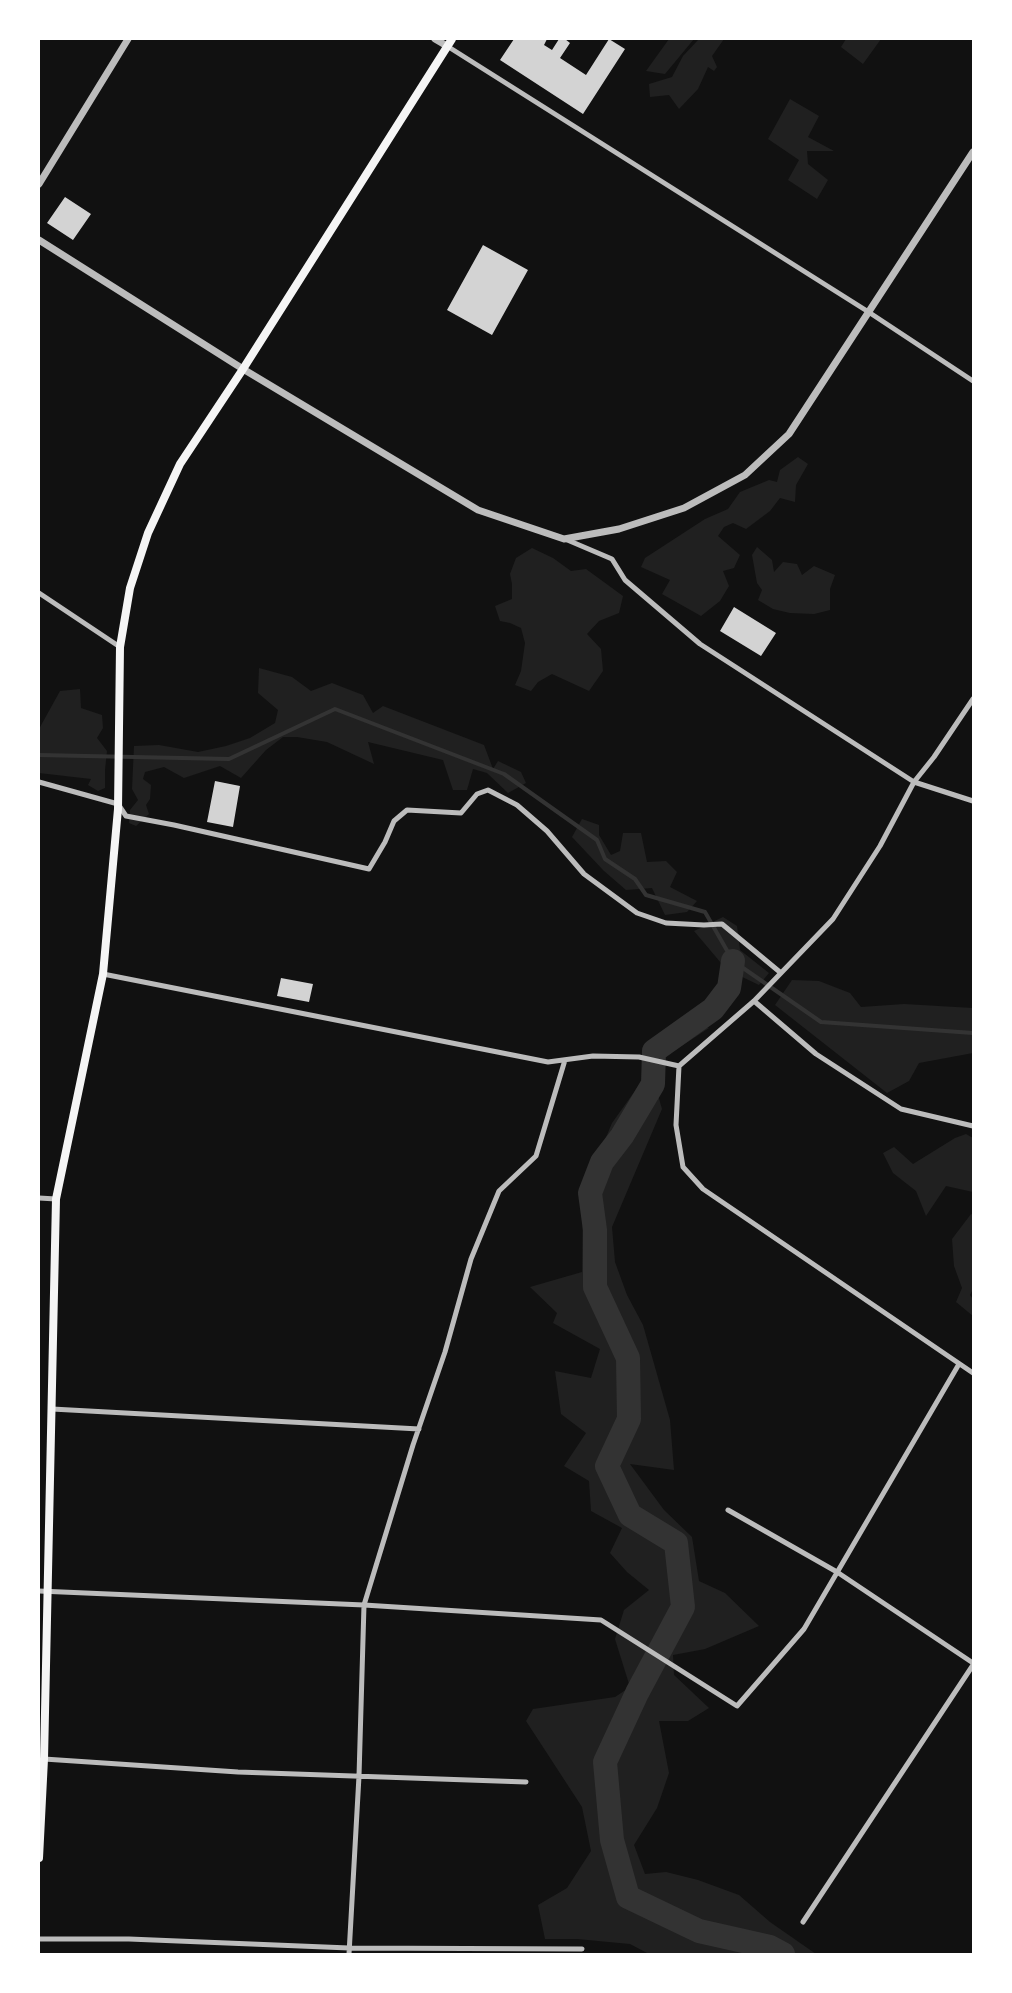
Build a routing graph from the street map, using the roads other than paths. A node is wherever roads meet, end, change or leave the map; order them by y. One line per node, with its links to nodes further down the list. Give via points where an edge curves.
1 (128, 39): 5 (street)
2 (435, 39): 3 (street)
3 (449, 43): 7 (street); 8 (main road)
4 (973, 152): 7 (street)
5 (39, 184)
6 (39, 240): 8 (street)
7 (867, 311): 9 (street); 10 (street, via 789,434 745,475 684,508 619,529)
8 (243, 369): 10 (street, via 478,510); 12 (main road, via 180,464 148,533 130,588)
9 (973, 381)
10 (564, 539): 15 (street, via 612,560 625,580 700,644)
11 (39, 593): 12 (street)
12 (120, 647): 17 (main road)
13 (973, 699): 15 (street)
14 (39, 782): 17 (street)
15 (914, 782): 16 (street); 18 (street, via 880,846 833,919)
16 (973, 801)
17 (118, 804): 18 (street, via 126,816 369,869 394,821 407,810 461,813 477,794 488,790 517,805 547,831 584,874 638,913 666,923 722,924); 19 (main road)
18 (781, 973): 20 (street)
19 (102, 974): 21 (street, via 548,1062); 25 (main road)
20 (754, 1001): 22 (street); 23 (street, via 816,1054 901,1109)
21 (565, 1060): 22 (street, via 639,1057); 29 (street, via 536,1156 499,1191 471,1259)
22 (679, 1066): 26 (street, via 676,1125 684,1167 703,1189)
23 (973, 1126)
24 (39, 1198): 25 (street)
25 (56, 1199): 28 (main road)
26 (959, 1364): 27 (street); 31 (street)
27 (973, 1373)
28 (52, 1409): 29 (street); 32 (main road)
29 (418, 1429): 33 (street)
30 (728, 1510): 31 (street)
31 (837, 1572): 33 (street, via 804,1629 737,1706 601,1620); 34 (street)
32 (43, 1591): 33 (street); 35 (main road)
33 (364, 1605): 36 (street)
34 (973, 1664): 39 (street)
35 (44, 1759): 36 (street); 38 (main road)
36 (359, 1776): 37 (street); 42 (street)
37 (526, 1782)
38 (39, 1858)
39 (803, 1922)
40 (39, 1939): 42 (street, via 129,1939)
41 (582, 1949): 42 (street)
42 (349, 1951)

